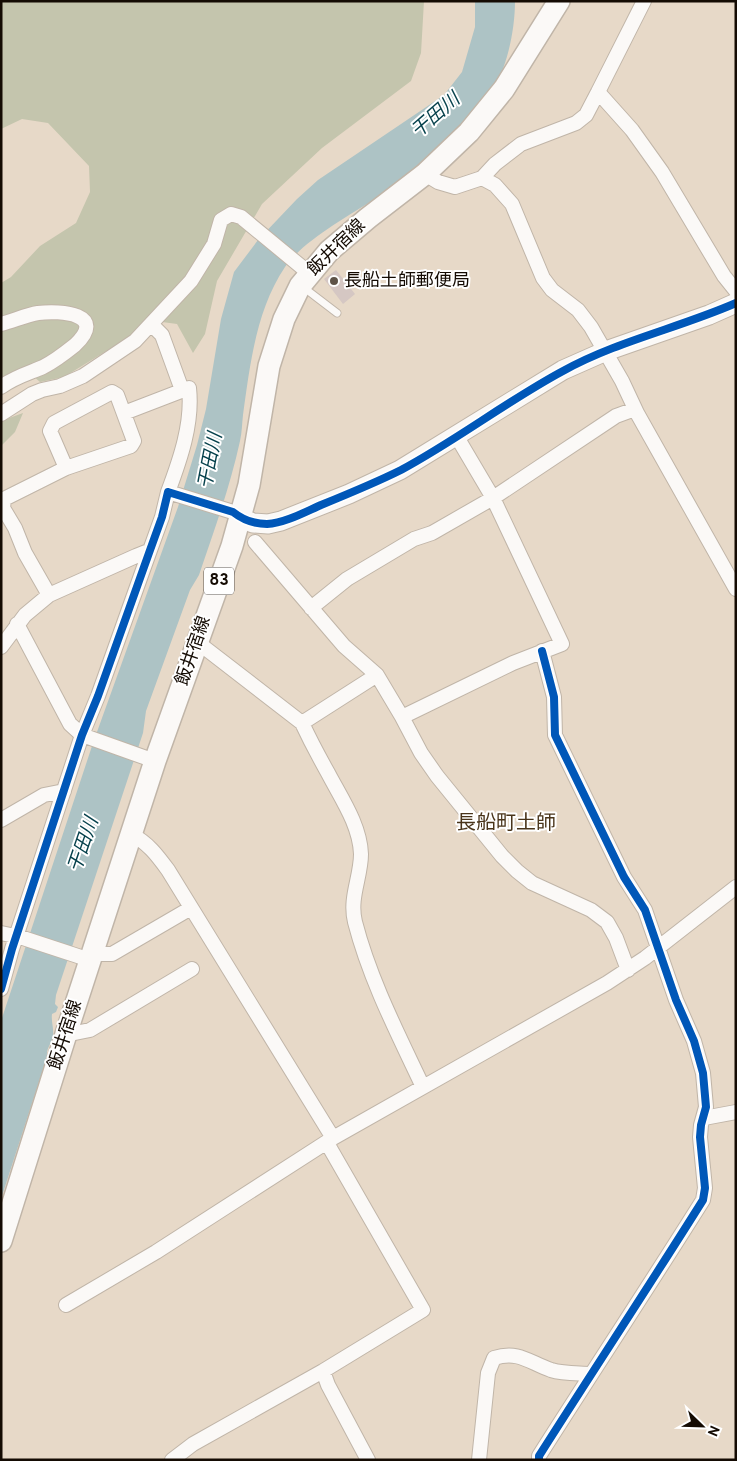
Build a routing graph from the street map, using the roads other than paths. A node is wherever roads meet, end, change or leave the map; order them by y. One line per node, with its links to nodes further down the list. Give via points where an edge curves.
1 (559, 1): 4 (main road, 飯井宿線 / 83, via 504,89 469,132)
2 (644, 1): 3 (street)
3 (598, 92): 5 (street, via 586,114 576,123 521,144); 7 (street, via 632,130 662,172)
4 (425, 174): 5 (street, via 454,187); 6 (main road, 飯井宿線 / 83)
5 (482, 178): 12 (street, via 495,185 512,204 543,278 552,290 578,310)
6 (301, 273): 9 (lane); 11 (street, via 241,217 231,214 221,220 214,244 192,281); 22 (main road, 飯井宿線 / 83, via 269,366 249,485)
7 (736, 291)
8 (736, 303): 12 (street)
9 (337, 313)
10 (1, 324): 13 (street, via 38,313 62,313 79,316 88,326 84,336 59,358)
11 (151, 324): 14 (street, via 162,335); 17 (street, via 123,350 83,376 32,394)
12 (606, 351): 15 (street); 18 (street, via 563,370)
13 (1, 387)
14 (182, 390): 16 (street); 20 (street, via 188,388 189,415)
15 (635, 410): 21 (street, via 616,416); 25 (street)
16 (124, 413): 19 (street, via 134,441 131,446); 19 (street, via 117,395 112,392 54,423 50,431)
17 (1, 414)
18 (456, 437): 21 (street); 22 (street, via 400,470 281,521 253,523)
19 (66, 468): 26 (street, via 4,499 3,508)
20 (171, 493): 22 (street); 24 (street)
21 (493, 498): 27 (street, via 390,553 347,579); 31 (street, via 562,644)
22 (237, 515): 29 (main road, 飯井宿線 / 83)
23 (255, 542): 27 (street)
24 (149, 553): 26 (street); 35 (street)
25 (736, 589)
26 (50, 596): 28 (street)
27 (311, 608): 32 (street, via 344,646)
28 (17, 624): 30 (street); 35 (street, via 70,724)
29 (197, 644): 34 (street); 36 (main road, 飯井宿線 / 83)
30 (1, 646)
31 (542, 651): 33 (street); 44 (street, via 554,697 555,734 624,877 645,910)
32 (377, 675): 33 (street); 34 (street)
33 (402, 717): 48 (street, via 437,776 502,856 532,883 591,910 607,922)
34 (302, 722): 51 (street, via 352,818 359,839 361,854 353,900 354,919 377,987)
35 (85, 736): 36 (street); 37 (street)
36 (150, 759): 39 (main road, 飯井宿線 / 83)
37 (64, 791): 38 (street, via 44,795); 43 (street)
38 (1, 820)
39 (131, 834): 41 (street, via 151,848); 45 (main road, 飯井宿線 / 83)
40 (736, 887): 44 (street)
41 (191, 908): 45 (street, via 112,954); 54 (street)
42 (1, 933): 43 (street)
43 (18, 937): 45 (street); 47 (street)
44 (658, 948): 48 (street); 53 (street, via 703,1073)
45 (87, 956): 50 (main road, 飯井宿線 / 83)
46 (192, 969): 50 (street, via 90,1030)
47 (4, 970): 49 (street)
48 (628, 970): 51 (street)
49 (1, 989)
50 (67, 1031): 55 (main road, 飯井宿線 / 83)
51 (423, 1087): 54 (street)
52 (736, 1112): 53 (street)
53 (704, 1118): 58 (street, via 700,1137 706,1188 703,1200)
54 (330, 1140): 56 (street, via 156,1252); 57 (street, via 423,1310)
55 (1, 1241)
56 (66, 1304)
57 (322, 1371): 59 (street, via 193,1444); 60 (street)
58 (591, 1374): 61 (street, via 559,1372 527,1358 494,1358 488,1374); 62 (street)
59 (172, 1460)
60 (368, 1460)
61 (479, 1460)
62 (539, 1460)

